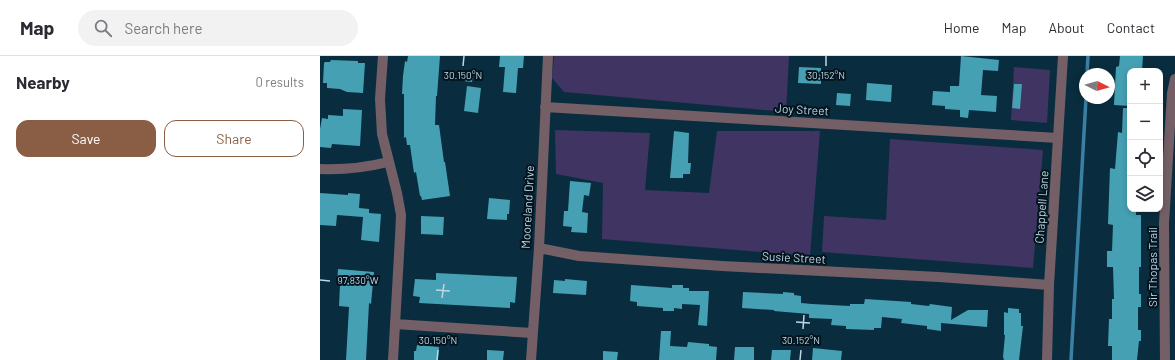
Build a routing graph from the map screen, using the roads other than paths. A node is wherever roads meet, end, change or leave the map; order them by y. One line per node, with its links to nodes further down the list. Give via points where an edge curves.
1 (383, 56): 8 (street, via 380,115)
2 (548, 56): 5 (street, Mooreland Drive)
3 (1063, 56): 6 (street, Chappell Lane)
4 (1175, 79): 7 (street, Sir Thopas Trail, via 1172,93)
5 (545, 107): 6 (street, Joy Street); 10 (street, Mooreland Drive)
6 (1058, 138): 11 (street, Chappell Lane)
7 (1171, 160): 17 (street, Sir Thopas Trail, via 1164,223)
8 (388, 162): 9 (street, via 366,168); 12 (street, via 401,215)
9 (320, 169)
10 (539, 248): 11 (street, Susie Street, via 579,256 714,266); 13 (street, Mooreland Drive)
11 (1049, 285): 16 (street, Chappell Lane)
12 (395, 324): 13 (street); 14 (street)
13 (532, 333): 15 (street, Mooreland Drive)
14 (393, 360)
15 (531, 360)
16 (1047, 360)
17 (1165, 360)

